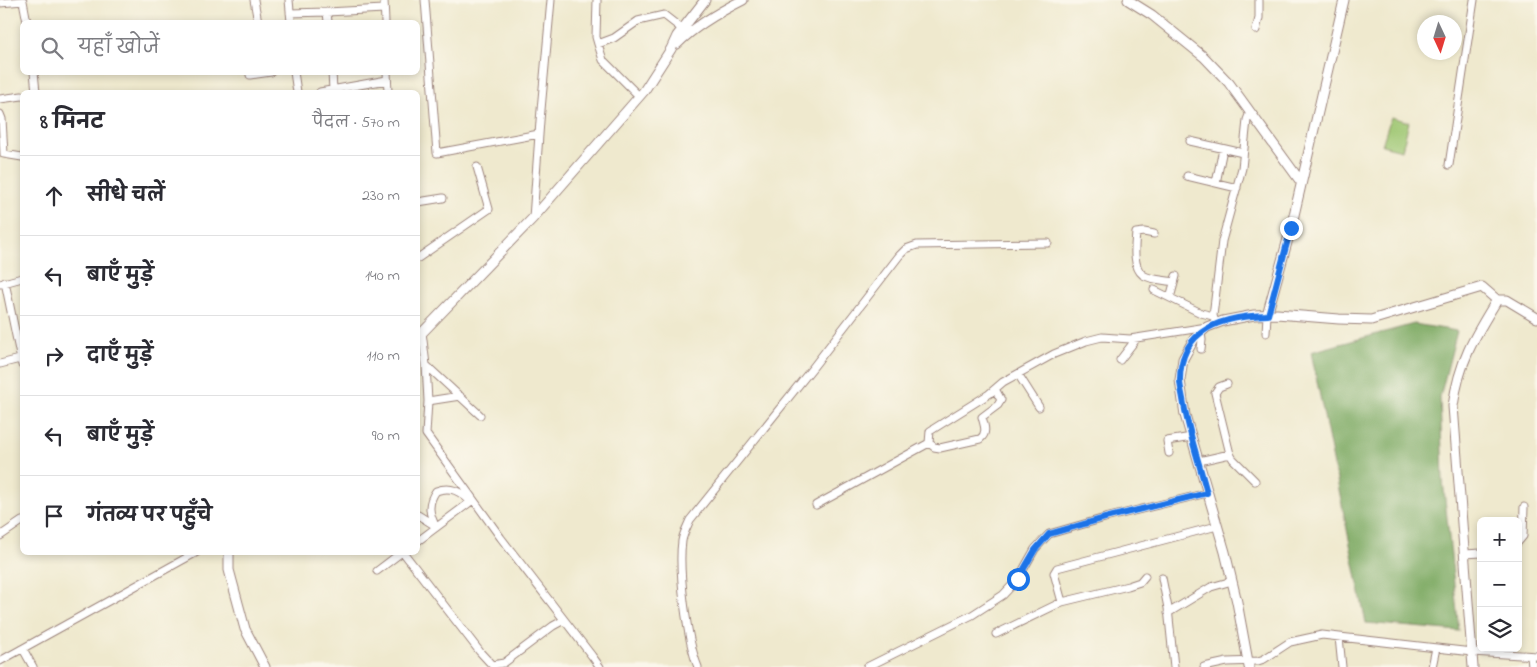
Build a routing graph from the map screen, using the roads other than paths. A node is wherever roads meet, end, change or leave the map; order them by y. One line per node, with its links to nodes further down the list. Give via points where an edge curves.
1 (254, 0): 18 (street)
2 (289, 0): 16 (street)
3 (384, 0): 14 (street)
4 (424, 0): 41 (street, via 437,153)
5 (551, 0): 41 (street)
6 (597, 0): 24 (street)
7 (705, 0): 22 (street)
8 (743, 0): 25 (street, via 690,31)
9 (1128, 0): 39 (street, via 1152,15 1204,58 1229,83)
10 (1258, 0): 23 (street)
11 (1344, 0): 49 (street)
12 (1474, 0): 46 (street)
13 (0, 3): 17 (street, via 24,1)
14 (384, 9): 15 (street); 21 (street)
15 (327, 12): 16 (street); 20 (street)
16 (290, 14): 19 (street)
17 (27, 20)
18 (258, 20)
19 (291, 20)
20 (328, 20)
21 (385, 20)
22 (682, 29): 24 (street, via 664,14 638,21 614,38); 25 (street)
23 (1256, 30)
24 (598, 44): 37 (street, via 603,60)
25 (671, 49): 37 (street)
26 (34, 75): 32 (street)
27 (255, 75): 30 (street)
28 (294, 75): 33 (street)
29 (332, 75): 34 (street)
30 (250, 76)
31 (387, 76): 34 (street); 35 (street)
32 (36, 90)
33 (297, 90)
34 (333, 90)
35 (388, 90)
36 (20, 96): 38 (street)
37 (639, 96): 54 (street)
38 (0, 99)
39 (1250, 112): 44 (street); 49 (street)
40 (0, 114): 45 (street, via 4,154)
41 (539, 134): 54 (street)
42 (1190, 141): 43 (street)
43 (1223, 149): 44 (street); 50 (street)
44 (1243, 153): 51 (street)
45 (20, 157)
46 (1449, 166)
47 (477, 167): 57 (street, via 489,209)
48 (1187, 176): 50 (street)
49 (1301, 182): 63 (street)
50 (1216, 183): 51 (street)
51 (1237, 188): 65 (street, via 1222,241)
52 (443, 198): 53 (street)
53 (420, 202)
54 (533, 218): 67 (street)
55 (1154, 234): 61 (street, via 1136,233 1139,270 1144,275 1175,279)
56 (1048, 243): 123 (street, via 917,245 906,249 900,256 690,520 682,540 681,565 691,644)
57 (420, 257)
58 (20, 279): 59 (street)
59 (3, 283): 70 (street)
60 (1154, 290): 61 (street)
61 (1170, 298): 65 (street, via 1201,314)
62 (1497, 300): 63 (street, via 1482,287 1372,320); 64 (street, via 1507,300); 100 (street, via 1463,360 1453,406)
63 (1268, 315): 65 (street); 66 (street)
64 (1537, 318)
65 (1209, 325): 68 (street); 69 (street); 82 (street, via 1194,339 1183,359 1180,380)
66 (1266, 333)
67 (420, 334): 74 (street)
68 (1137, 338): 71 (street); 75 (street, via 1102,337 1086,341)
69 (1201, 350)
70 (20, 358)
71 (1120, 360)
72 (20, 362): 73 (street)
73 (0, 364)
74 (426, 365): 78 (street); 79 (street)
75 (1018, 374): 77 (street); 80 (street)
76 (1227, 384): 85 (street, via 1215,393)
77 (994, 389): 83 (street, via 930,431); 83 (street, via 1001,400 982,417 984,436 940,448)
78 (460, 396): 79 (street); 81 (street)
79 (428, 401): 89 (street, via 426,434)
80 (1039, 406)
81 (480, 415)
82 (1192, 436): 84 (street, via 1167,441); 86 (street)
83 (929, 443): 90 (street)
84 (1169, 453)
85 (1230, 454): 86 (street); 87 (street)
86 (1199, 461): 88 (street)
87 (1255, 480)
88 (1207, 493): 94 (street); 124 (street, via 1049,534 1004,596)
89 (472, 501): 95 (street); 95 (street, via 452,489 436,491 430,505); 111 (street)
90 (816, 505)
91 (1524, 507): 97 (street)
92 (420, 516): 95 (street)
93 (20, 522): 96 (street)
94 (1217, 526): 108 (street); 109 (street, via 1057,568 1054,573)
95 (436, 527): 98 (street)
96 (0, 536)
97 (1522, 537)
98 (420, 539)
99 (1477, 553): 100 (street)
100 (1465, 554): 116 (street)
101 (192, 555): 115 (street)
102 (229, 555): 121 (street, via 229,570 245,629)
103 (398, 555): 105 (street)
104 (404, 555): 111 (street, via 492,664 504,663)
105 (377, 571)
106 (1145, 576): 109 (street, via 1140,582 1128,586)
107 (1162, 578): 110 (street)
108 (1232, 581): 110 (street, via 1211,587); 119 (street)
109 (1062, 602): 112 (street)
110 (1168, 613): 125 (street)
111 (564, 620): 122 (street)
112 (996, 634)
113 (1339, 637): 114 (street); 119 (street, via 1322,635 1290,642 1264,659); 127 (street)
114 (1436, 648): 116 (street); 128 (street)
115 (23, 649): 118 (street); 120 (street)
116 (1472, 652): 117 (street); 129 (street)
117 (1534, 656): 130 (street)
118 (0, 661)
119 (1248, 664): 126 (street, via 1227,662)
120 (33, 667)
121 (265, 667)
122 (600, 667)
123 (698, 667)
124 (867, 667)
125 (1174, 667)
126 (1204, 667)
127 (1342, 667)
128 (1432, 667)
129 (1474, 667)
130 (1532, 667)

